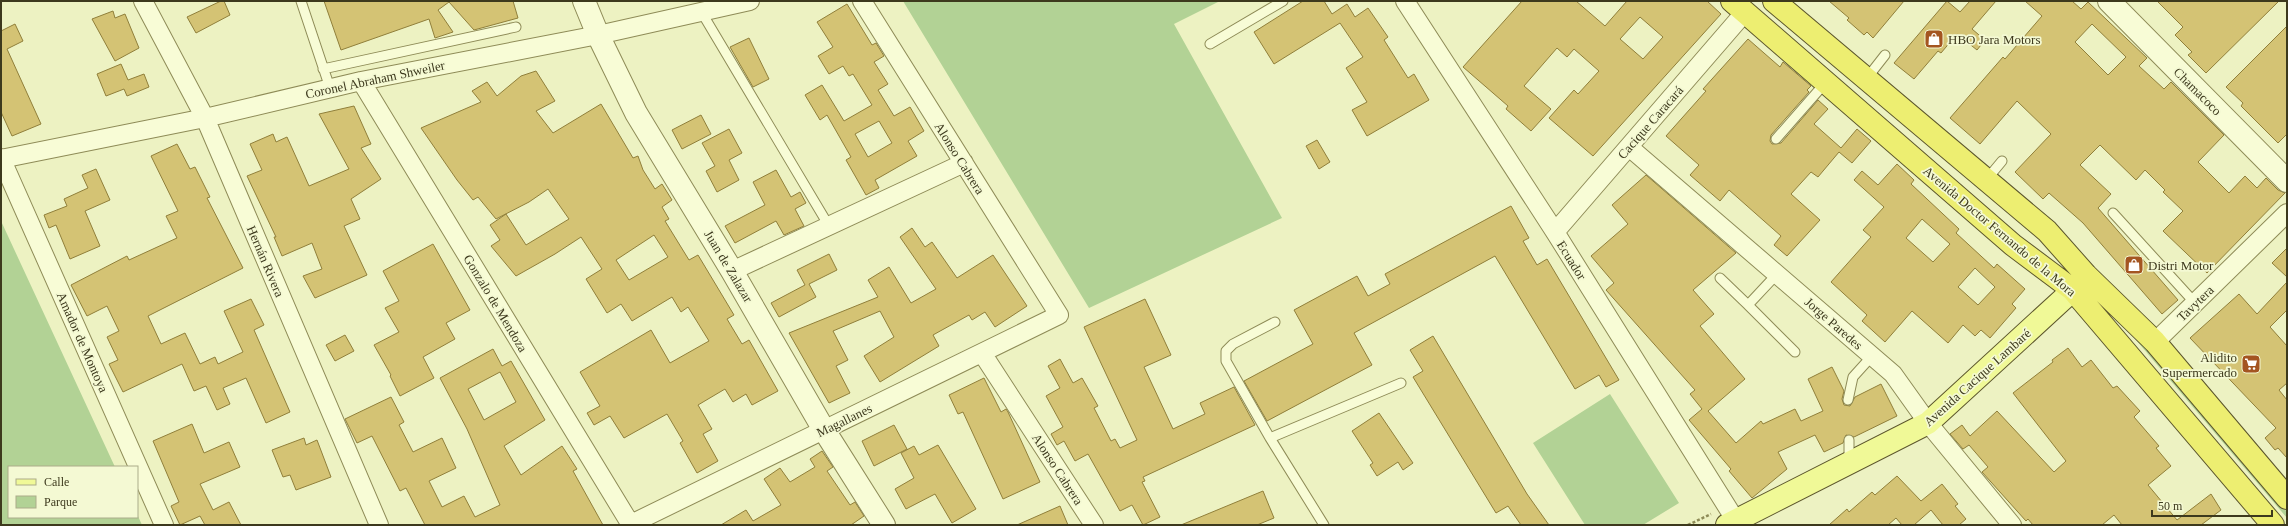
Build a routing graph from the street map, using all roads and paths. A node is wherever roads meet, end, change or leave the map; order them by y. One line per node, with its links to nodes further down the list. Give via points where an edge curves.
1 (143, 1): 21 (street, Hernán Rivera)
2 (301, 1): 16 (lane)
3 (584, 1): 13 (street, Juan de Zalazar)
4 (750, 1): 11 (street, Coronel Abraham Shweiler)
5 (862, 1): 26 (street, Alonso Cabrera)
6 (1283, 1): 14 (lane)
7 (1405, 1): 32 (street, Ecuador)
8 (1774, 1): 17 (highway, Avenida Doctor Fernando de la Mora)
9 (2109, 1): 28 (street, Chamacoco)
10 (1739, 6): 19 (highway, Avenida Doctor Fernando de la Mora); 23 (street, Cacique Caracará)
11 (702, 13): 13 (street, Coronel Abraham Shweiler); 31 (lane)
12 (516, 27): 16 (lane)
13 (598, 35): 18 (street, Coronel Abraham Shweiler); 33 (street, Juan de Zalazar, via 636,112)
14 (1210, 44)
15 (1885, 56): 17 (lane)
16 (323, 69): 20 (lane)
17 (1867, 78): 27 (highway, Avenida Doctor Fernando de la Mora)
18 (361, 81): 20 (street, Coronel Abraham Shweiler); 59 (street, Gonzalo de Mendoza)
19 (1826, 82): 22 (lane); 36 (highway, Avenida Doctor Fernando de la Mora, via 2013,245)
20 (330, 88): 21 (street, Coronel Abraham Shweiler)
21 (205, 118): 24 (street, Coronel Abraham Shweiler); 58 (street, Hernán Rivera)
22 (1776, 139)
23 (1629, 147): 32 (street, Cacique Caracará); 34 (street, Jorge Paredes)
24 (1, 159): 52 (street, Amador de Montoya)
25 (2002, 161): 27 (lane)
26 (964, 163): 31 (street); 39 (street, Alonso Cabrera)
27 (1987, 179): 36 (highway, Avenida Doctor Fernando de la Mora, via 2047,231)
28 (2287, 181)
29 (2113, 213): 37 (lane)
30 (2287, 213): 37 (street, Tavytera)
31 (829, 226): 33 (street)
32 (1555, 232): 55 (street, Ecuador)
33 (732, 271): 48 (street, Juan de Zalazar)
34 (1777, 274): 38 (lane); 44 (street, Jorge Paredes)
35 (1720, 278): 38 (lane)
36 (2080, 283): 41 (highway, Avenida Doctor Fernando de la Mora); 47 (main road, Avenida Cacique Lambaré); 56 (highway, Avenida Doctor Fernando de la Mora)
37 (2195, 303): 41 (street, Tavytera)
38 (1748, 305): 42 (lane)
39 (1060, 315): 43 (street, Magallanes)
40 (1275, 322): 49 (lane, via 1233,344 1226,351 1226,361)
41 (2155, 342): 54 (highway, Avenida Doctor Fernando de la Mora)
42 (1795, 352)
43 (982, 353): 48 (street, Magallanes); 61 (street, Alonso Cabrera)
44 (1872, 356): 46 (lane, via 1853,377); 47 (street, Jorge Paredes, via 1893,374)
45 (1401, 383): 49 (lane)
46 (1848, 400)
47 (1928, 423): 51 (main road, Avenida Cacique Lambaré); 63 (street, Jorge Paredes)
48 (824, 430): 59 (street, Magallanes); 60 (street, Juan de Zalazar)
49 (1270, 438): 62 (lane)
50 (1849, 440): 51 (lane)
51 (1849, 463): 55 (main road, Avenida Cacique Lambaré)
52 (138, 466)
53 (138, 467): 57 (street, Amador de Montoya)
54 (2287, 498)
55 (1731, 523)
56 (2271, 524)
57 (164, 525)
58 (379, 525)
59 (630, 525)
60 (884, 525)
61 (1094, 525)
62 (1324, 525)
63 (2012, 525)

